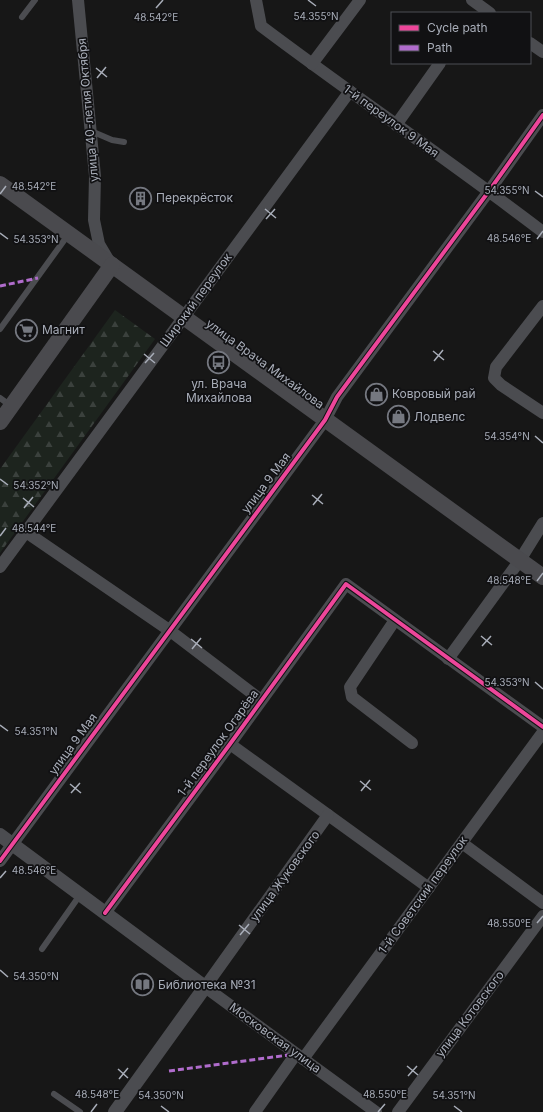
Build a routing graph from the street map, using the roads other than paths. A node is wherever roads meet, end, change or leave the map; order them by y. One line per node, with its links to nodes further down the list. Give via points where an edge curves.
1 (35, 0): 5 (lane)
2 (78, 0): 13 (street, улица 40-летия Октября)
3 (256, 0): 8 (street, 1-й переулок 9 Мая, via 261,26)
4 (360, 0): 8 (street)
5 (22, 18)
6 (531, 43): 7 (street)
7 (543, 52)
8 (312, 64): 10 (street, 1-й переулок 9 Мая)
9 (439, 64): 12 (street)
10 (350, 91): 12 (street, 1-й переулок 9 Мая); 21 (street, Широкий переулок)
11 (543, 115): 16 (street, улица 9 Мая)
12 (396, 125): 16 (street, 1-й переулок 9 Мая)
13 (91, 131): 14 (lane); 19 (street, улица 40-летия Октября, via 95,176 94,220 99,244)
14 (124, 142)
15 (0, 184): 18 (main road, улица Врача Михайлова)
16 (489, 191): 17 (street, 1-й переулок 9 Мая); 25 (street, улица 9 Мая, via 337,397)
17 (543, 232)
18 (69, 234): 19 (main road, улица Врача Михайлова); 22 (lane)
19 (112, 265): 21 (main road, улица Врача Михайлова); 23 (main road)
20 (543, 306): 24 (street, via 496,367 494,378)
21 (184, 317): 25 (main road, улица Врача Михайлова); 28 (street, Широкий переулок)
22 (0, 329)
23 (6, 402): 26 (main road)
24 (543, 413)
25 (325, 420): 29 (main road, улица Врача Михайлова); 33 (street, улица 9 Мая)
26 (0, 422)
27 (543, 523): 29 (street)
28 (26, 532): 30 (street, Широкий переулок); 33 (street)
29 (520, 560): 31 (main road, улица Врача Михайлова); 34 (street)
30 (0, 567)
31 (543, 577)
32 (395, 620): 34 (street); 35 (street, 1-й переулок Огарёва, via 346,584); 38 (street, via 350,687 352,698)
33 (169, 630): 35 (street); 43 (street, улица 9 Мая)
34 (448, 659): 36 (street)
35 (261, 700): 39 (street, 1-й переулок Огарёва)
36 (543, 727)
37 (543, 732): 42 (street, 1-й Советский переулок)
38 (412, 743)
39 (230, 744): 40 (street); 48 (street, 1-й переулок Огарёва)
40 (328, 815): 45 (street); 51 (street, улица Жуковского)
41 (0, 835): 43 (street, Московская улица)
42 (462, 843): 45 (street, 1-й Советский переулок); 47 (street)
43 (12, 844): 44 (street, улица 9 Мая); 46 (street, Московская улица)
44 (0, 861)
45 (429, 888): 52 (street, 1-й Советский переулок)
46 (80, 895): 48 (street, Московская улица); 50 (lane)
47 (543, 903)
48 (105, 913): 51 (street, Московская улица)
49 (543, 916): 58 (street, улица Котовского)
50 (42, 949)
51 (205, 987): 52 (street, Московская улица); 55 (street, улица Жуковского)
52 (299, 1056): 56 (street, 1-й Советский переулок); 57 (street, Московская улица)
53 (54, 1094): 54 (lane)
54 (80, 1112)
55 (115, 1112)
56 (255, 1112)
57 (376, 1112)
58 (398, 1112)

